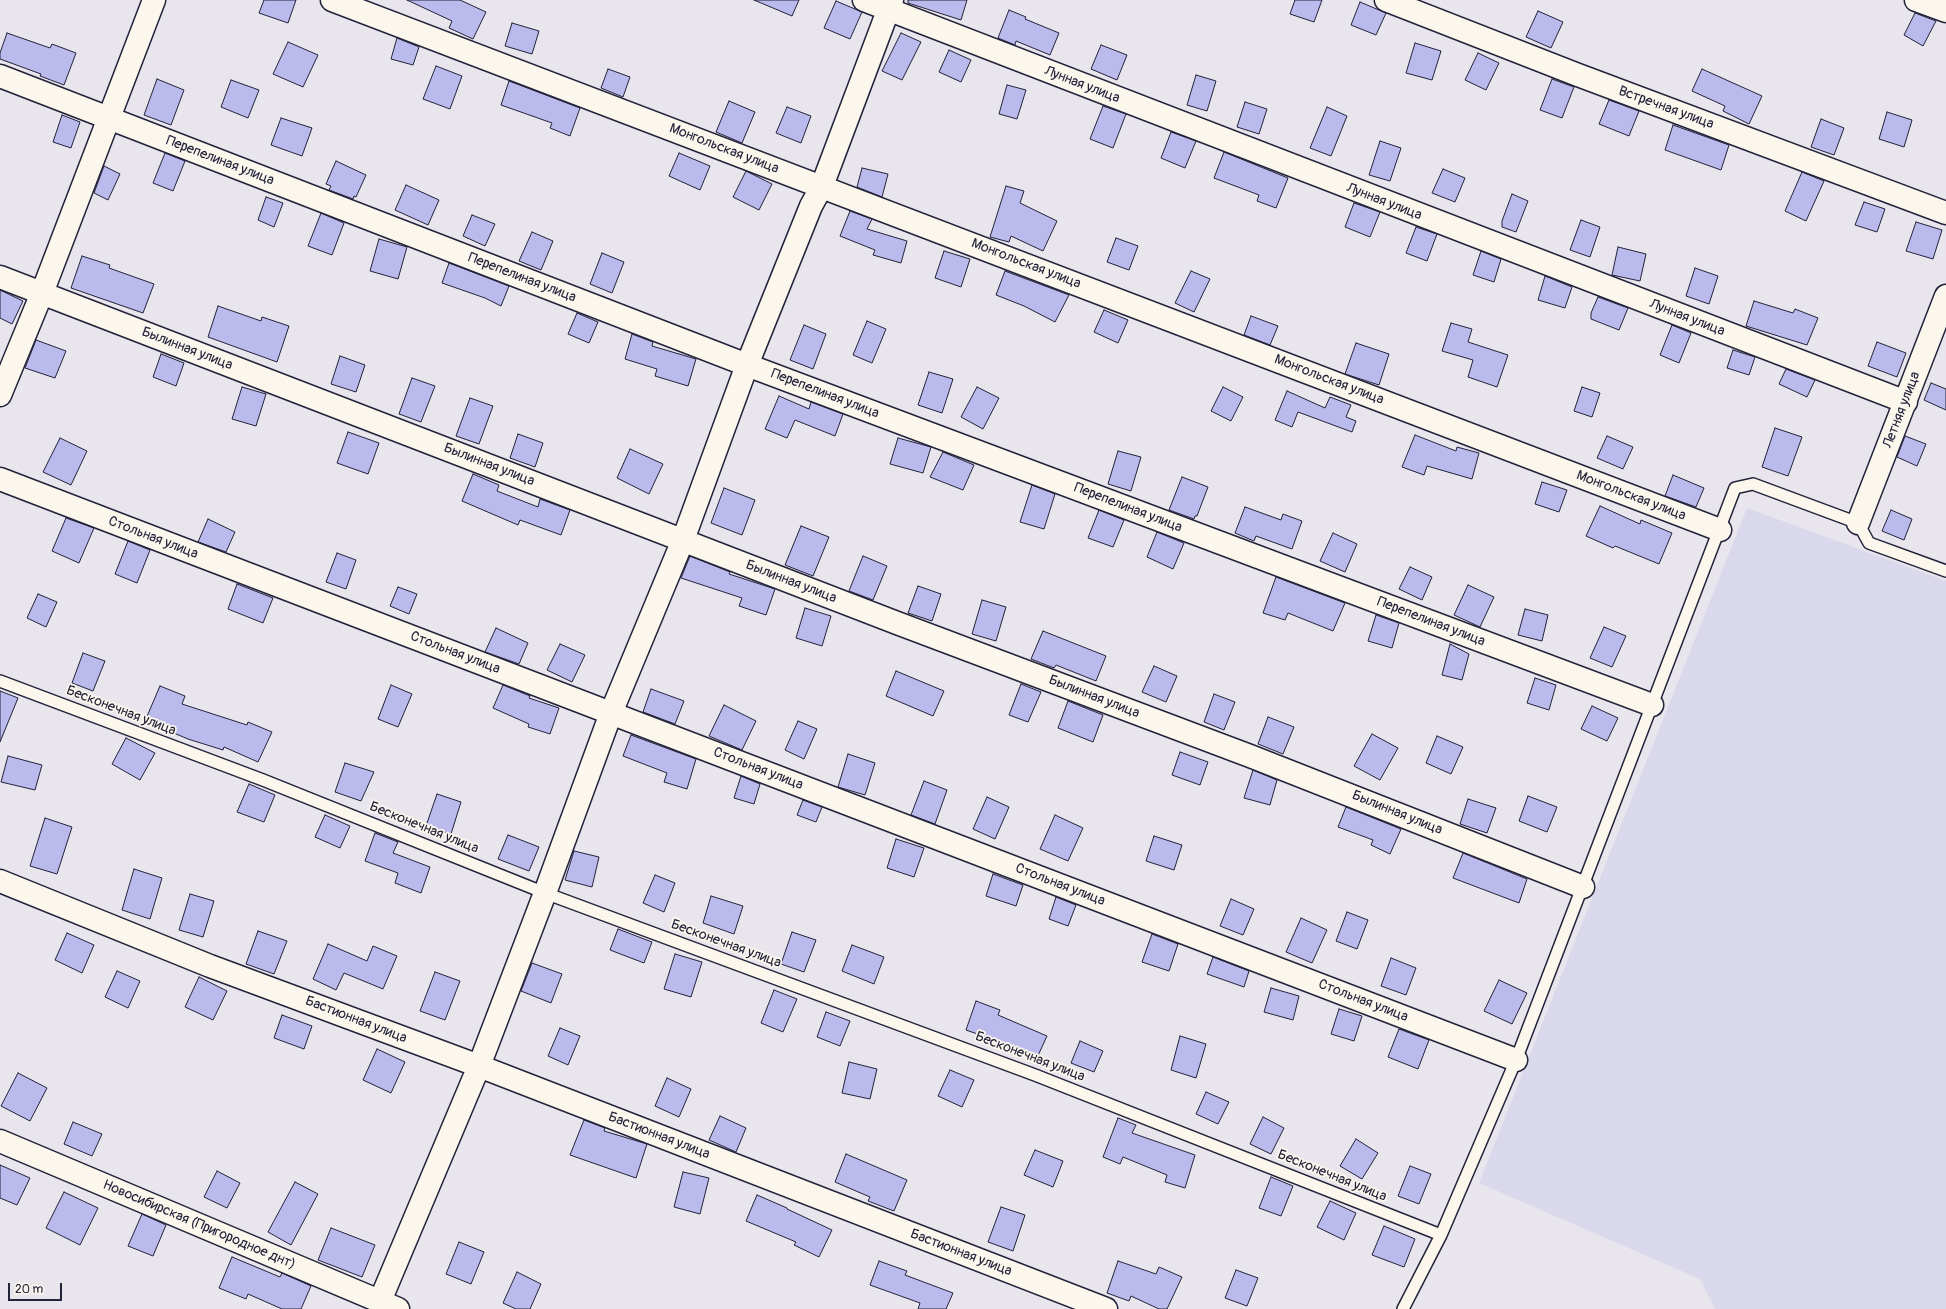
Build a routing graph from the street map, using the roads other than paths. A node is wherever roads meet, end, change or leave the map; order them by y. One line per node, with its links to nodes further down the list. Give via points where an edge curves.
1 (154, 0): 9 (street)
2 (332, 0): 10 (street, Монгольская улица)
3 (864, 0): 6 (street, Лунная улица)
4 (1386, 0): 11 (street, Встречная улица, via 1578,76)
5 (1916, 0): 7 (street)
6 (889, 5): 10 (street); 17 (street, Лунная улица)
7 (1946, 11)
8 (0, 76): 9 (street, Перепелиная улица)
9 (109, 118): 13 (street); 15 (street, Перепелиная улица)
10 (822, 186): 15 (street, via 811,206); 20 (street, Монгольская улица)
11 (1946, 213)
12 (0, 277): 13 (street, Былинная улица)
13 (42, 293): 16 (street); 21 (street, Былинная улица)
14 (1946, 296): 17 (street, Летняя улица)
15 (747, 365): 21 (street); 24 (street, Перепелиная улица)
16 (0, 395)
17 (1906, 402): 19 (street, Летняя улица)
18 (0, 479): 25 (street, Стольная улица)
19 (1858, 523): 20 (lane, via 1753,484 1736,488); 22 (lane, via 1869,543)
20 (1720, 530): 24 (lane)
21 (683, 540): 25 (street); 27 (street, Былинная улица, via 1250,756)
22 (1946, 571)
23 (0, 681): 28 (lane, Бесконечная улица, via 263,780)
24 (1652, 705): 27 (lane)
25 (611, 713): 28 (street); 29 (street, Стольная улица)
26 (0, 881): 30 (street, Бастионная улица, via 210,966)
27 (1583, 887): 29 (lane)
28 (546, 893): 30 (street); 32 (lane, Бесконечная улица, via 1035,1075)
29 (1516, 1060): 32 (lane)
30 (479, 1066): 33 (street); 34 (street, Бастионная улица)
31 (0, 1141): 33 (street, Новосибирская (Пригородное днт))
32 (1442, 1235): 35 (lane)
33 (389, 1305)
34 (1106, 1309)
35 (1403, 1309)

